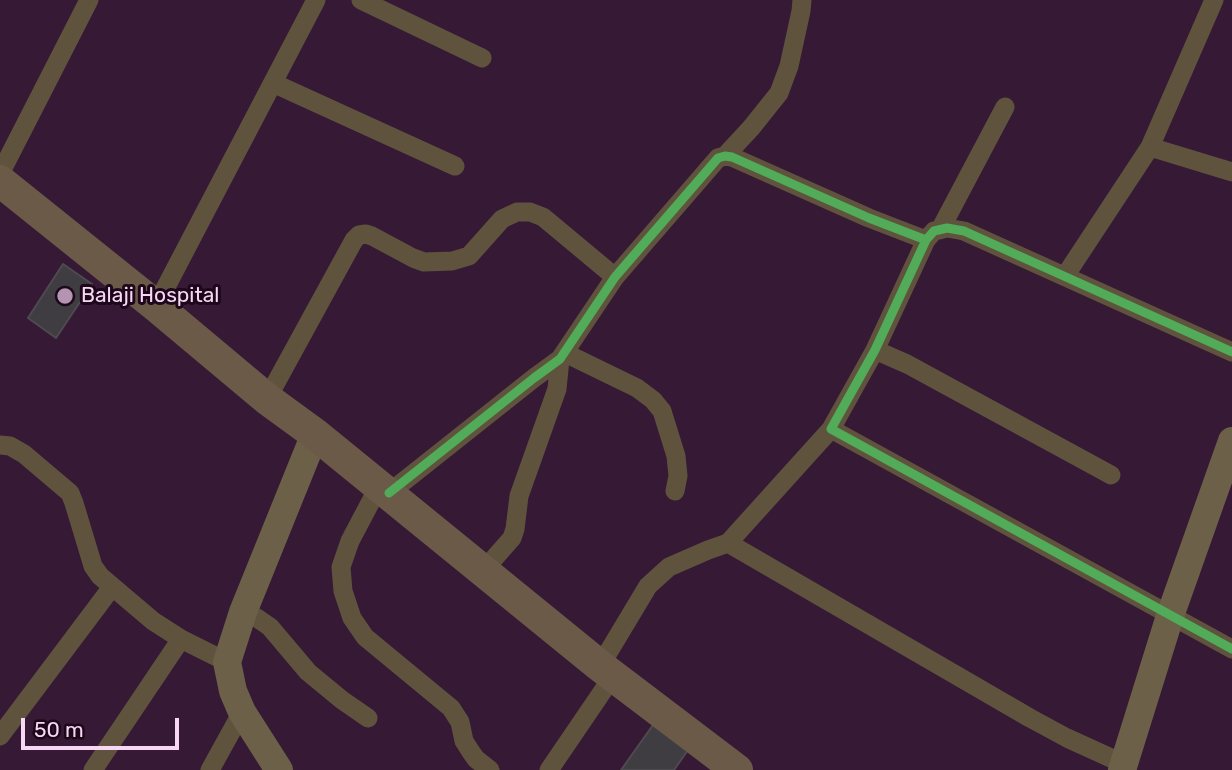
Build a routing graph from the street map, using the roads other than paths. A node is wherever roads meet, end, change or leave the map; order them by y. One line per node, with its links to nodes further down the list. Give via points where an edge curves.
1 (89, 0): 13 (street)
2 (316, 0): 7 (street)
3 (361, 0): 6 (street)
4 (802, 0): 10 (street, via 779,93)
5 (1214, 0): 9 (street)
6 (482, 58)
7 (273, 83): 11 (street); 18 (street)
8 (1005, 107): 15 (street)
9 (1150, 147): 12 (street); 16 (street)
10 (725, 156): 15 (street, via 869,218); 17 (street)
11 (455, 166)
12 (1232, 173)
13 (0, 174)
14 (0, 181): 18 (main road)
15 (933, 235): 16 (street, via 947,228 964,231); 19 (street)
16 (1065, 276): 20 (street)
17 (615, 277): 21 (street); 22 (street, via 543,217 530,212 502,219 468,256 452,261 424,262 372,236 359,235)
18 (156, 306): 22 (main road)
19 (875, 350): 23 (street); 27 (street)
20 (1232, 352)
21 (562, 356): 28 (street); 29 (street, via 637,388 663,411 676,456); 31 (street, via 557,388 519,496 512,538)
22 (267, 399): 24 (main road)
23 (831, 429): 30 (street); 34 (street)
24 (315, 434): 28 (main road); 33 (street)
25 (1232, 441): 34 (street)
26 (0, 445): 32 (street, via 24,454 69,493 93,566)
27 (1111, 475)
28 (384, 490): 31 (main road); 46 (street, via 350,541 341,566 352,618 365,637 451,708 464,741)
29 (675, 491)
30 (728, 543): 38 (street, via 669,567 648,586); 42 (street)
31 (484, 571): 38 (main road)
32 (112, 587): 35 (street); 41 (street)
33 (243, 612): 37 (street); 40 (street, via 270,627 308,672)
34 (1170, 616): 36 (street); 42 (street)
35 (181, 639): 37 (street); 43 (street)
36 (1232, 649)
37 (226, 662): 39 (street)
38 (607, 671): 47 (street); 48 (main road)
39 (242, 712): 44 (street); 45 (street)
40 (368, 718)
41 (3, 724)
42 (1123, 767)
43 (93, 770)
44 (210, 770)
45 (279, 770)
46 (490, 770)
47 (549, 770)
48 (737, 770)

